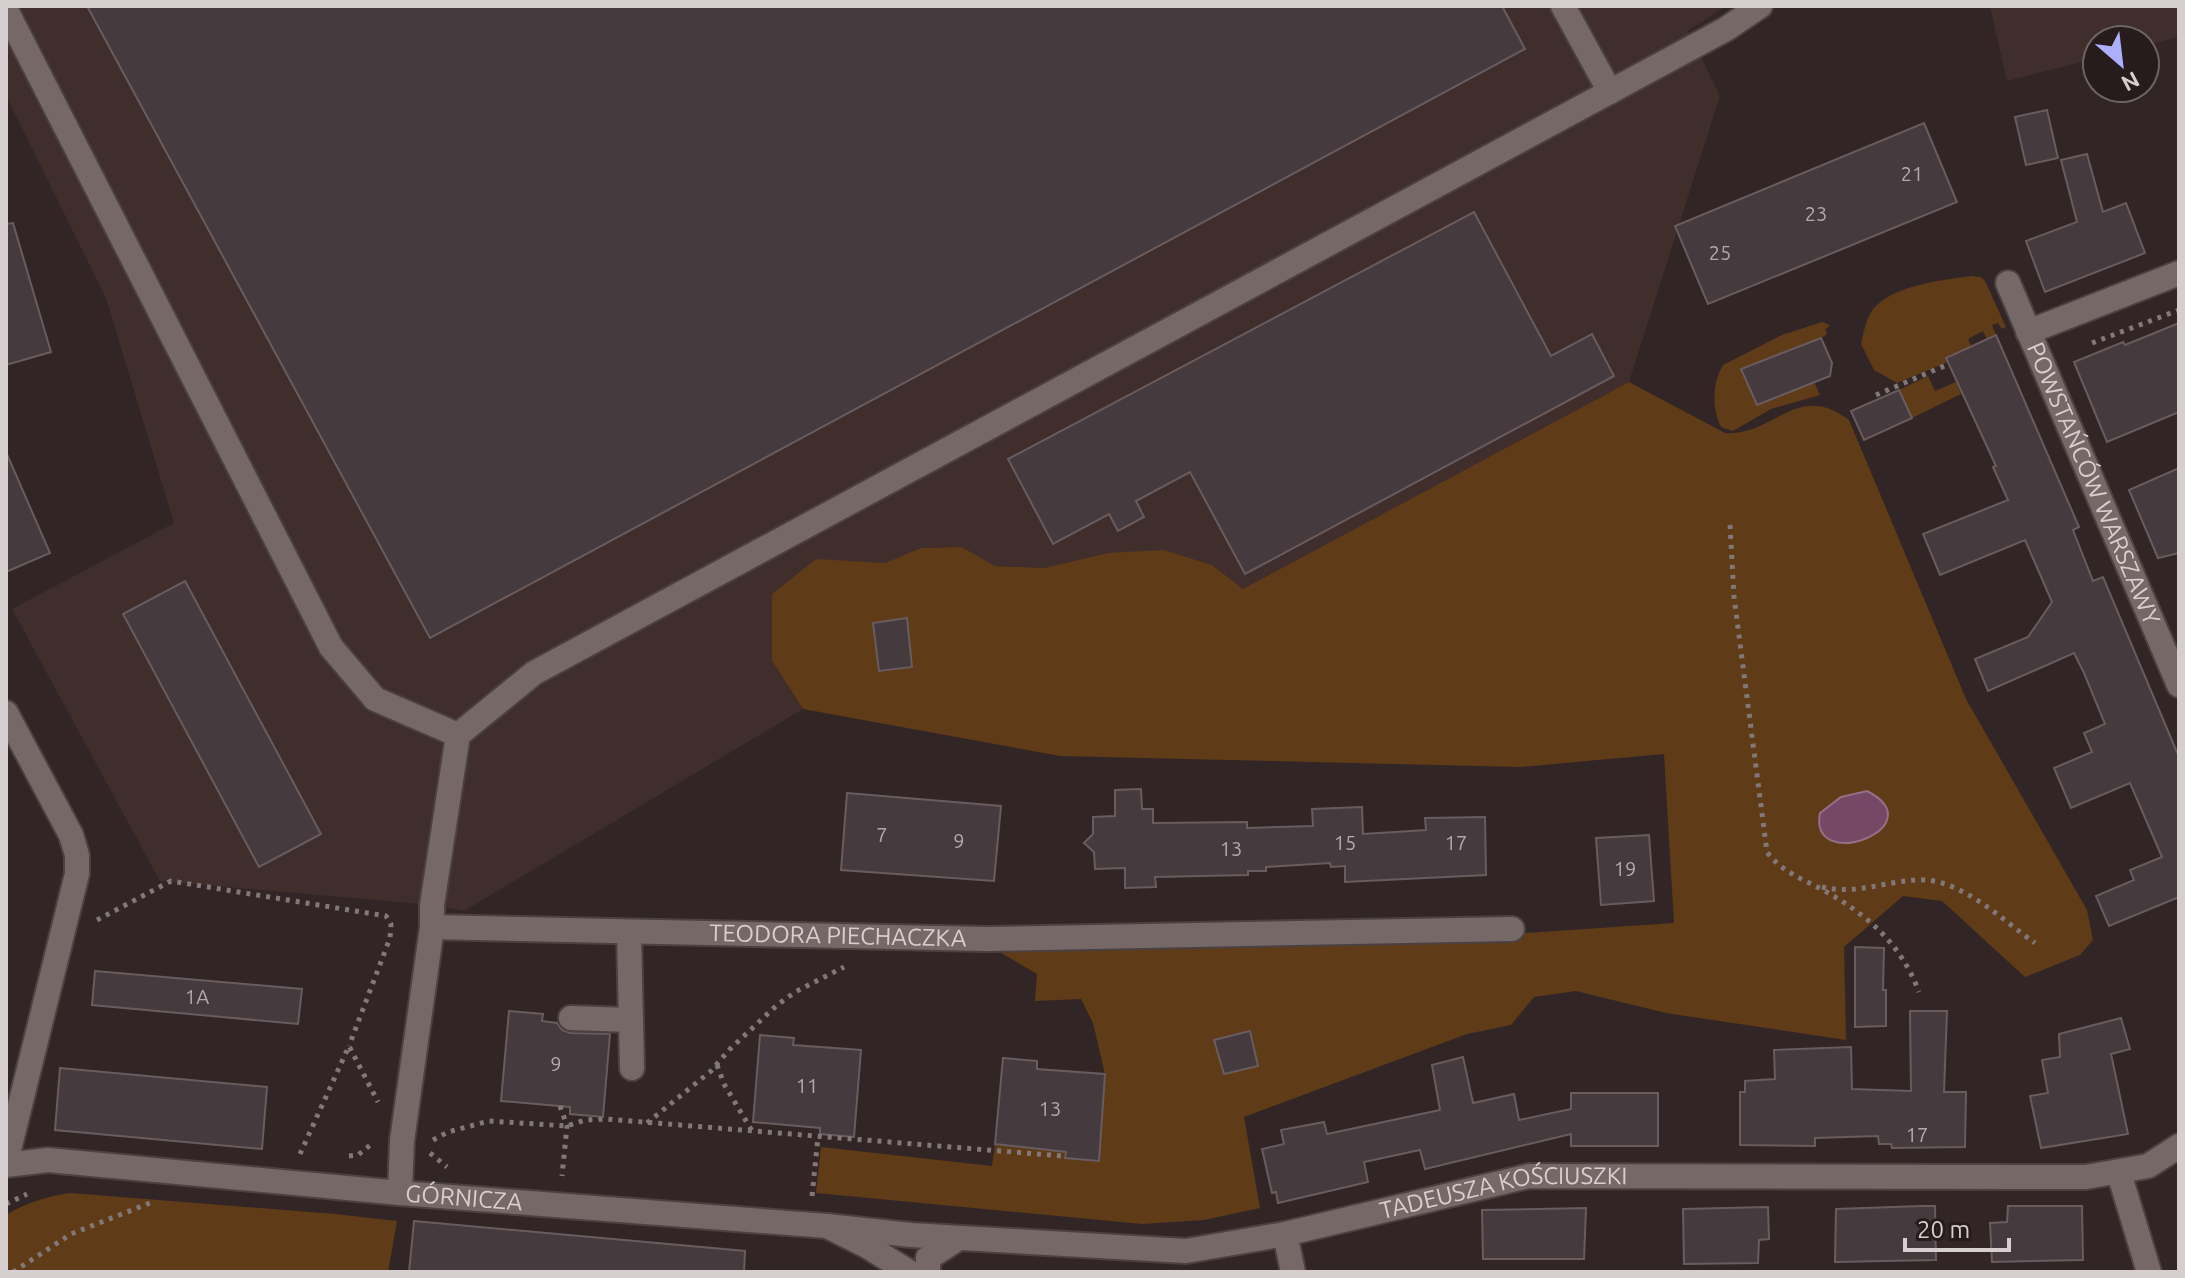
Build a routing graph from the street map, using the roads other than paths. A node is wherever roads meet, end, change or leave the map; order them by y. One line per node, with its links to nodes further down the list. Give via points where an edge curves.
1 (1563, 6): 4 (street)
2 (1760, 6): 4 (street)
3 (6, 10): 10 (street, via 331,647 375,699)
4 (1610, 92): 10 (street, via 534,673)
5 (2179, 273): 7 (street)
6 (2008, 283): 7 (street, POWSTAŃCÓW WARSZAWY)
7 (2028, 332): 8 (street, POWSTAŃCÓW WARSZAWY)
8 (2179, 685)
9 (6, 713): 18 (street, via 71,835 77,874)
10 (458, 735): 11 (street)
11 (432, 927): 13 (street, TEODORA PIECHACZKA); 20 (street, via 402,1141)
12 (1512, 929): 13 (street, TEODORA PIECHACZKA, via 986,939)
13 (629, 932): 15 (street)
14 (571, 1018): 15 (street)
15 (631, 1020): 16 (street)
16 (632, 1068)
17 (2179, 1146): 19 (street, TADEUSZA KOŚCIUSZKI, via 2148,1166)
18 (6, 1164): 20 (street, GÓRNICZA, via 48,1160)
19 (2119, 1173): 22 (street, TADEUSZA KOŚCIUSZKI, via 1529,1176); 27 (street)
20 (400, 1193): 21 (street, GÓRNICZA)
21 (827, 1226): 23 (street, TADEUSZA KOŚCIUSZKI); 24 (street, GÓRNICZA)
22 (1285, 1234): 23 (street, TADEUSZA KOŚCIUSZKI, via 1186,1251); 26 (street)
23 (959, 1238): 25 (street, via 928,1258)
24 (909, 1272)
25 (928, 1272)
26 (1293, 1272)
27 (2149, 1272)

